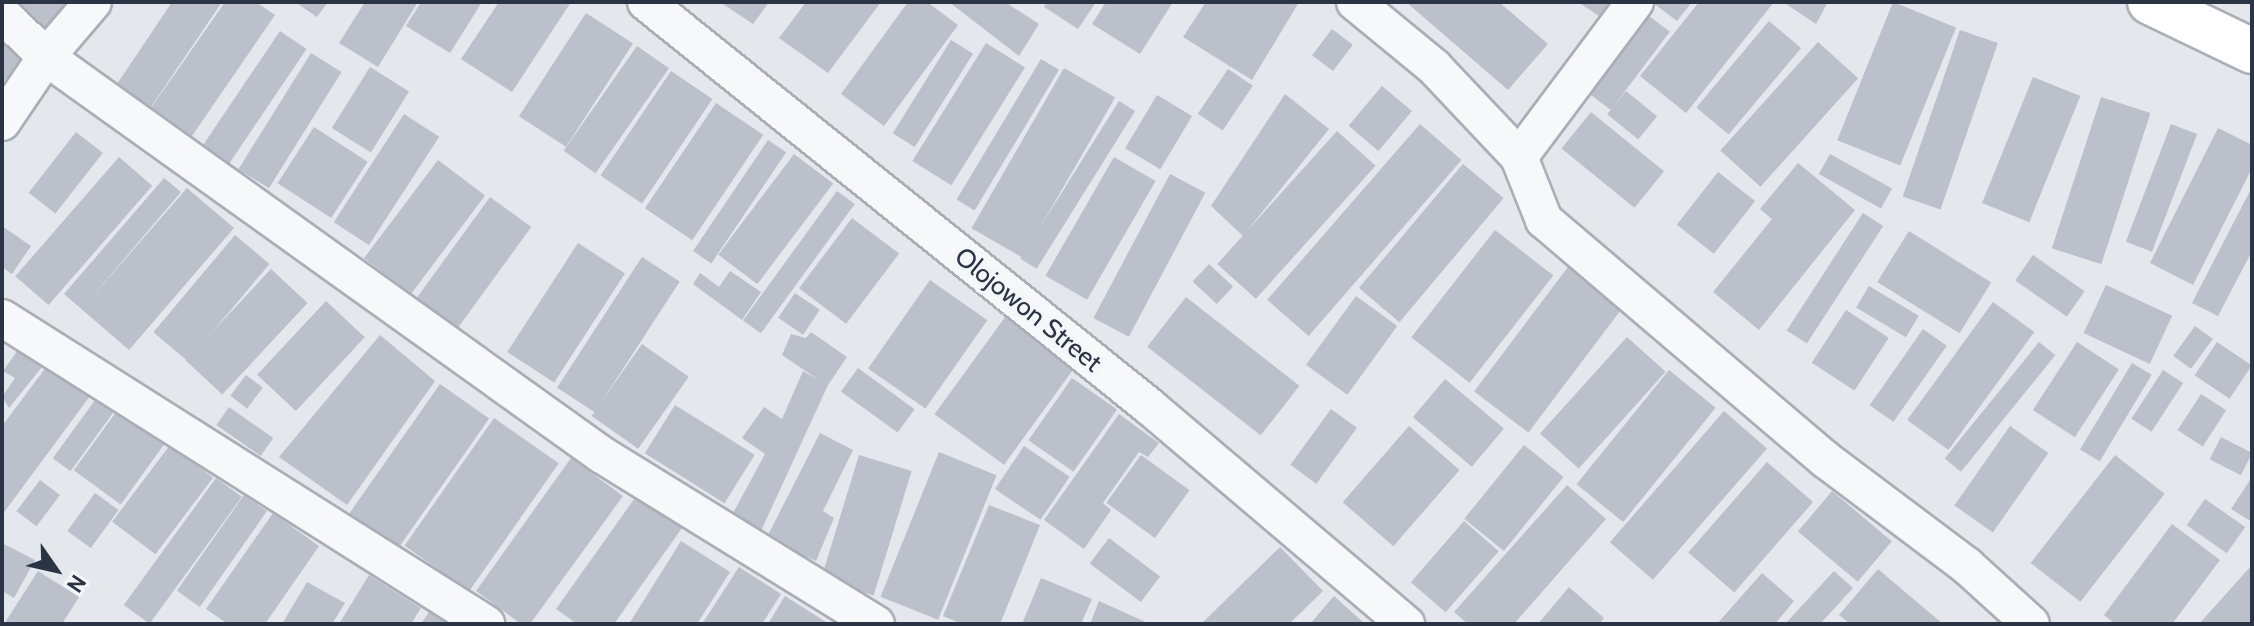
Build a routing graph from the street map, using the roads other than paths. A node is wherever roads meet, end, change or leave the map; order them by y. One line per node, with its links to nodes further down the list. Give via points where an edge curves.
1 (93, 2): 10 (street)
2 (646, 2): 16 (street, Olojowon Street, via 1150,407)
3 (1355, 2): 12 (street, via 1434,67)
4 (1635, 2): 12 (street)
5 (2150, 2): 9 (main road)
6 (2199, 2): 8 (main road)
7 (2, 14): 10 (street)
8 (2252, 28)
9 (2252, 51)
10 (46, 57): 11 (street); 15 (street, via 602,455)
11 (2, 122)
12 (1519, 157): 17 (street, via 1544,220 1826,460 1967,566)
13 (2, 318): 14 (street)
14 (486, 624)
15 (876, 624)
16 (1406, 624)
17 (2031, 624)

